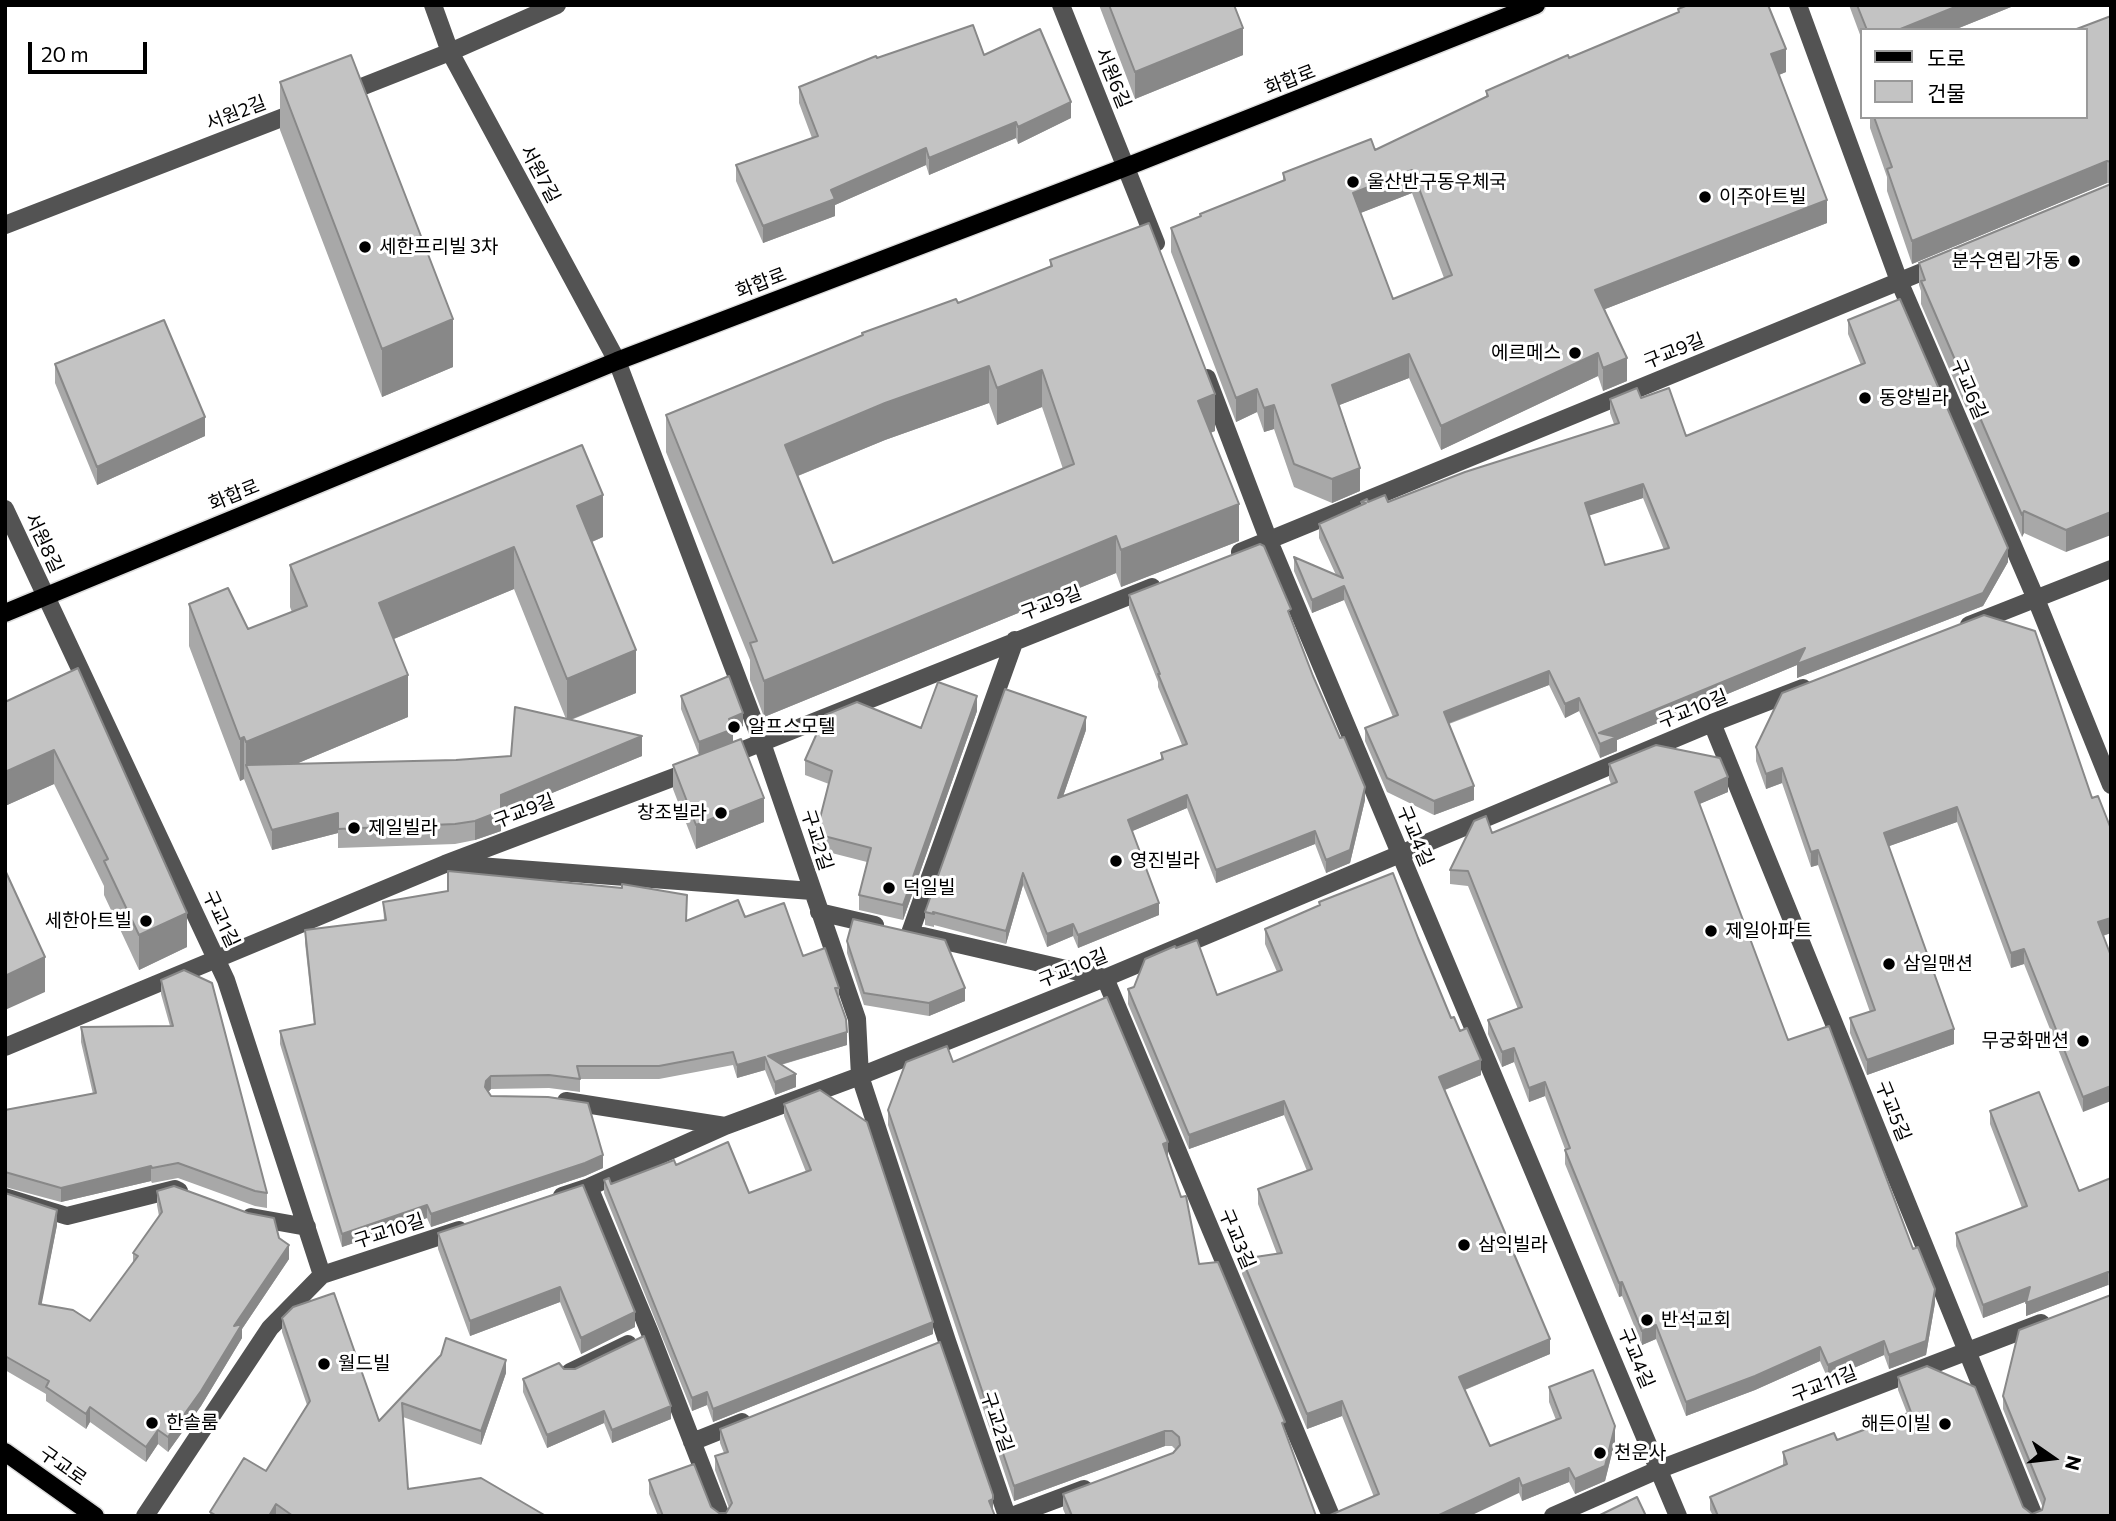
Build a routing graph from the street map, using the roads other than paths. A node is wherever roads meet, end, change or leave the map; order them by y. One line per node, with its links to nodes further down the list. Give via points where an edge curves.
1 (433, 5): 6 (street, 서원7길)
2 (557, 5): 6 (street, 서원2길)
3 (1061, 5): 7 (street, 서원6길)
4 (1536, 5): 7 (main road, 화합로)
5 (1798, 5): 11 (street, 구교6길)
6 (450, 52): 8 (street, 서원2길); 13 (street, 서원7길)
7 (1126, 166): 9 (street); 13 (main road, 화합로)
8 (5, 225)
9 (1161, 257)
10 (1949, 261): 11 (street, 구교9길)
11 (1899, 281): 15 (street, 구교9길); 20 (street, 구교6길)
12 (1200, 360): 15 (street, 구교4길)
13 (617, 361): 19 (main road, 화합로); 26 (street, 구교2길)
14 (5, 509): 19 (street, 서원8길)
15 (1269, 541): 16 (street, 구교9길); 28 (street, 구교4길)
16 (1218, 561)
17 (2111, 569): 20 (street)
18 (1167, 580): 23 (street, 구교9길)
19 (45, 595): 21 (main road, 화합로); 33 (street, 구교1길)
20 (2036, 599): 22 (street); 27 (street, 구교6길)
21 (5, 613)
22 (1958, 629)
23 (1015, 640): 26 (street, 구교9길); 32 (street)
24 (1816, 683): 25 (street, 구교10길)
25 (1712, 723): 28 (street, 구교10길); 49 (street, 구교5길)
26 (762, 743): 29 (street, 구교9길); 30 (street, 구교2길)
27 (2111, 785)
28 (1400, 855): 34 (street, 구교10길); 54 (street, 구교4길)
29 (445, 864): 30 (street); 33 (street, 구교9길)
30 (812, 891): 31 (street, 구교2길)
31 (819, 912): 32 (street); 36 (street, 구교2길, via 857,1019)
32 (910, 933): 34 (street)
33 (217, 960): 35 (street, 구교9길); 45 (street, 구교1길)
34 (1105, 978): 36 (street, 구교10길); 61 (street, 구교3길)
35 (5, 1047)
36 (860, 1076): 38 (street, 구교10길); 60 (street, 구교2길, via 941,1344)
37 (549, 1099): 38 (street)
38 (725, 1126): 39 (street, 구교10길)
39 (589, 1187): 42 (street, 구교10길); 48 (street)
40 (5, 1197): 41 (street, via 66,1216 174,1189)
41 (200, 1198)
42 (551, 1200)
43 (239, 1213): 45 (street)
44 (475, 1225): 46 (street, 구교10길)
45 (307, 1227): 46 (street, 구교1길)
46 (323, 1275): 58 (street, 구교10길, via 270,1328)
47 (2059, 1316): 49 (street, 구교11길)
48 (650, 1333): 50 (street); 52 (street)
49 (1968, 1351): 54 (street, 구교11길); 64 (street, 구교5길)
50 (570, 1372)
51 (756, 1417): 52 (street)
52 (692, 1442): 59 (street)
53 (5, 1451): 56 (main road, 구교로)
54 (1660, 1469): 62 (street, 구교11길); 63 (street, 구교4길)
55 (1104, 1482): 60 (street)
56 (81, 1510): 57 (main road, 구교로)
57 (95, 1516)
58 (145, 1516)
59 (721, 1516)
60 (1010, 1516)
61 (1331, 1516)
62 (1553, 1516)
63 (1678, 1516)
64 (2034, 1516)

